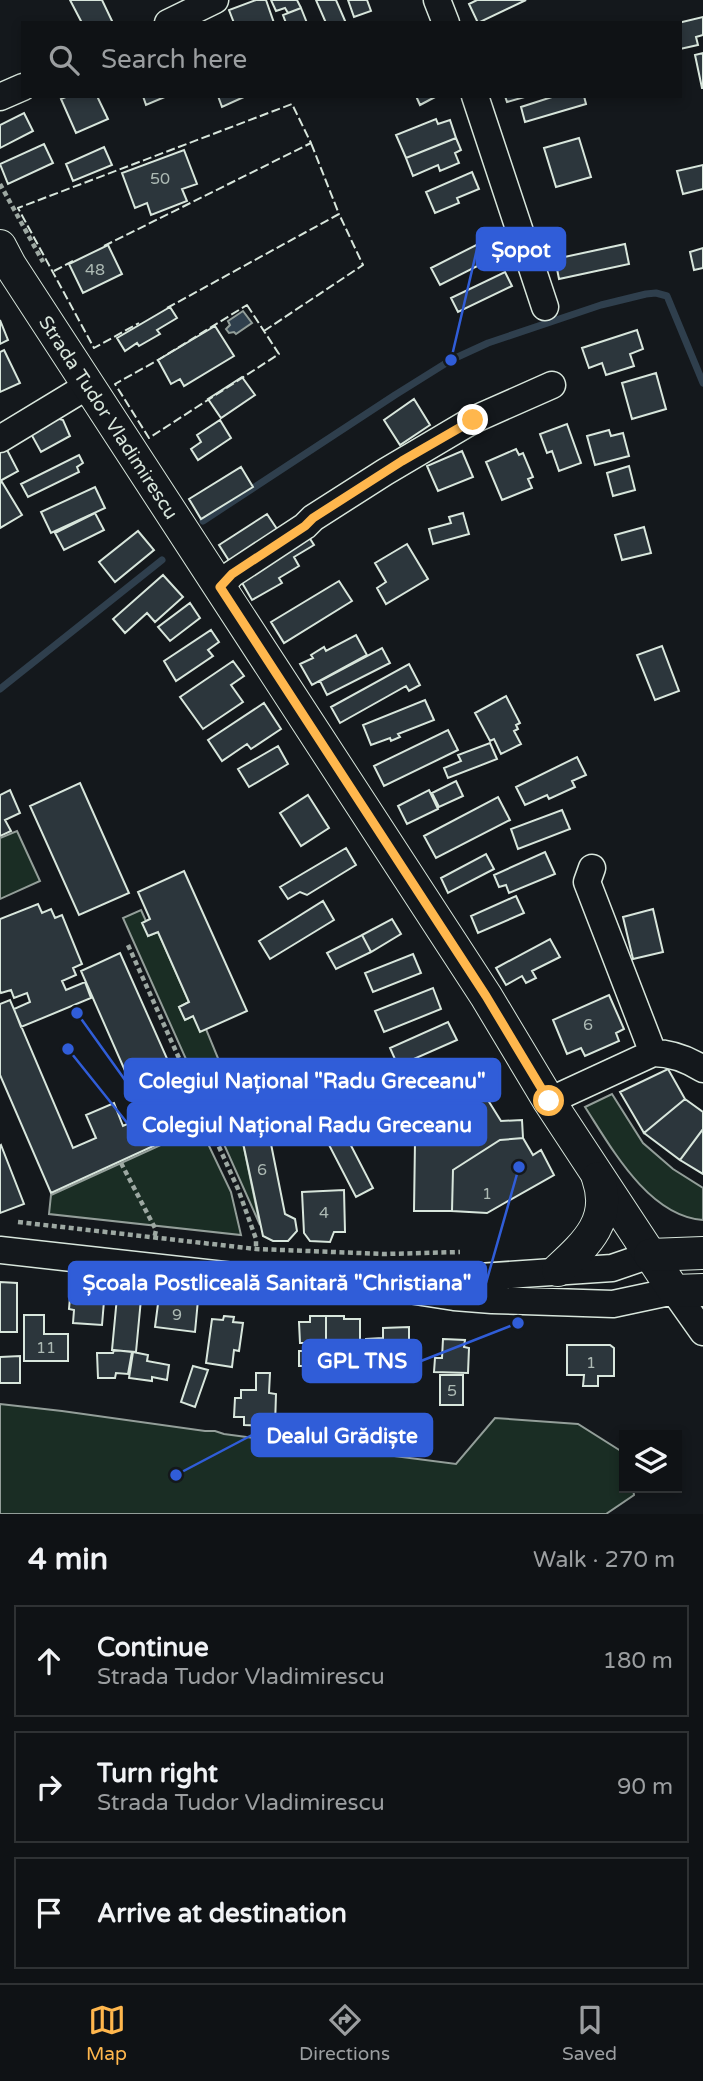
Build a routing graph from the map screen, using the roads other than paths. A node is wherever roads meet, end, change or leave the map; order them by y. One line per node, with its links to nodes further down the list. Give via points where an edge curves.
1 (215, 0): 3 (street)
2 (438, 0): 4 (street)
3 (172, 21)
4 (445, 21)
5 (21, 88): 6 (street)
6 (0, 97)
7 (476, 98): 9 (street)
8 (0, 246): 11 (main road, Strada Tudor Vladimirescu)
9 (545, 307)
10 (552, 385): 13 (street, via 473,420 394,466 232,574)
11 (89, 386): 12 (street); 13 (main road, Strada Tudor Vladimirescu)
12 (0, 439)
13 (220, 587): 18 (main road, Strada Tudor Vladimirescu, via 486,996)
14 (592, 869): 16 (street, via 587,882)
15 (703, 1049): 16 (street)
16 (660, 1053): 17 (street); 18 (street)
17 (703, 1069)
18 (549, 1101): 19 (main road, Strada Tudor Vladimirescu)
19 (597, 1173): 22 (main road, Strada Tudor Vladimirescu); 23 (main road, via 603,1191 597,1227)
20 (0, 1250): 24 (street, via 251,1278)
21 (703, 1253): 22 (main road)
22 (650, 1255): 23 (street, via 612,1268); 25 (main road, Strada Tudor Vladimirescu)
23 (558, 1270): 24 (street)
24 (376, 1285): 25 (street, via 454,1297 613,1304)
25 (689, 1290): 26 (street, Strada Tudor Vladimirescu)
26 (703, 1332)

